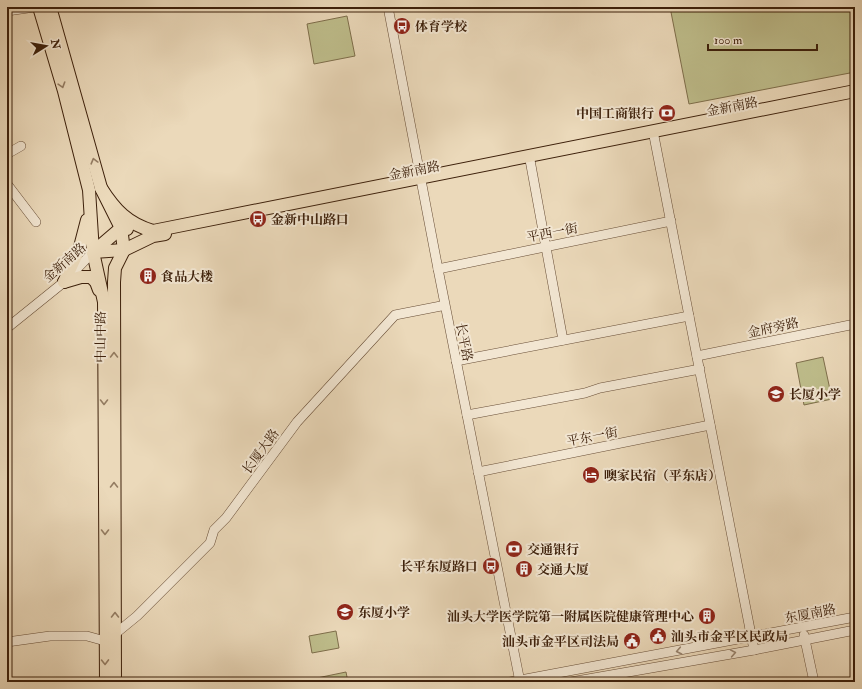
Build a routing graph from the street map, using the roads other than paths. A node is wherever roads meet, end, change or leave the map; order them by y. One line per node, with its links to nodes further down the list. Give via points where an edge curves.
1 (35, 7): 6 (street)
2 (38, 7): 15 (main road, 中山中路, one-way to 15)
3 (50, 7): 15 (main road, 中山中路, one-way to 3)
4 (384, 7): 13 (street, 长平路)
5 (388, 7): 13 (street, 长平路)
6 (7, 11)
7 (855, 90): 13 (main road, 金新南路)
8 (855, 95): 9 (main road, 金新南路)
9 (654, 136): 12 (main road, 金新南路); 16 (street)
10 (22, 146): 11 (street)
11 (7, 154)
12 (530, 160): 13 (main road, 金新南路); 20 (street)
13 (419, 180): 19 (main road, 金新南路); 23 (street, 长平路); 27 (street, 长平路)
14 (7, 184): 17 (street)
15 (95, 189): 18 (main road, 中山中路); 19 (main road, via 118,212); 22 (main road, 中山中路); 24 (main road, via 82,240)
16 (671, 221): 20 (street, 平西一街); 28 (street)
17 (36, 222)
18 (121, 228): 19 (main road); 21 (main road, 中山中路); 22 (main road)
19 (153, 234): 21 (main road, 金新南路); 25 (main road, via 136,249)
20 (546, 246): 23 (street, 平西一街); 31 (street)
21 (124, 250): 22 (main road, 金新南路); 25 (main road, 中山中路, via 115,268)
22 (93, 252): 24 (street, 金新南路); 26 (main road, 中山中路)
23 (438, 269): 33 (street, 长平路)
24 (64, 282): 26 (main road, via 91,277 96,282); 30 (street, 金新南路)
25 (114, 282): 42 (main road, 中山中路, one-way to 25)
26 (104, 302): 42 (main road, 中山中路, one-way to 42)
27 (441, 306): 42 (street, 长厦大路, via 395,315 297,422 226,518 214,530 210,543 137,616); 46 (street, 长平路)
28 (689, 316): 31 (street); 32 (street)
29 (855, 324): 32 (street, 金府旁路)
30 (7, 328)
31 (563, 340): 33 (street)
32 (697, 356): 34 (street)
33 (456, 361): 35 (street, 长平路)
34 (700, 369): 35 (street); 36 (street)
35 (467, 415): 37 (street, 长平路)
36 (710, 425): 37 (street, 平东一街); 41 (street)
37 (478, 472): 46 (street, 长平路)
38 (855, 617): 39 (street, 东厦南路)
39 (803, 628): 41 (street, 东厦南路); 43 (street)
40 (855, 630): 43 (street, 东厦南路)
41 (751, 637): 45 (street); 46 (street, 东厦南路, one-way to 46)
42 (110, 638): 44 (street, via 50,636); 47 (main road, 中山中路, one-way to 47); 48 (main road, 中山中路)
43 (805, 640): 45 (street, 东厦南路); 50 (street)
44 (7, 642)
45 (754, 650): 49 (street, 东厦南路, one-way to 45)
46 (516, 681)
47 (106, 682)
48 (115, 682)
49 (570, 682)
50 (814, 682)

